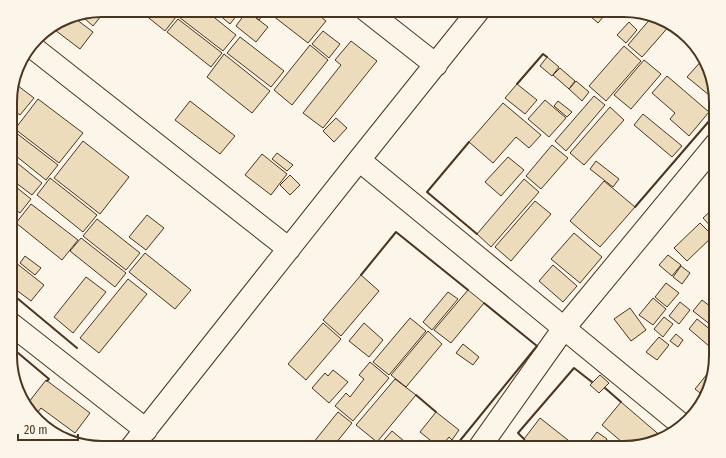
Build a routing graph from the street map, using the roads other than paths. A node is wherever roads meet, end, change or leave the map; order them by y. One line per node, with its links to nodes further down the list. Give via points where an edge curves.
1 (375, 17): 4 (street)
2 (474, 17): 4 (street)
3 (35, 49): 7 (street)
4 (436, 65): 6 (street)
5 (709, 152): 8 (street)
6 (359, 160): 7 (street); 8 (street)
7 (289, 249): 11 (street)
8 (564, 328): 10 (street); 13 (street)
9 (17, 329): 11 (street)
10 (678, 421)
11 (146, 430): 12 (street)
12 (137, 441)
13 (490, 441)

